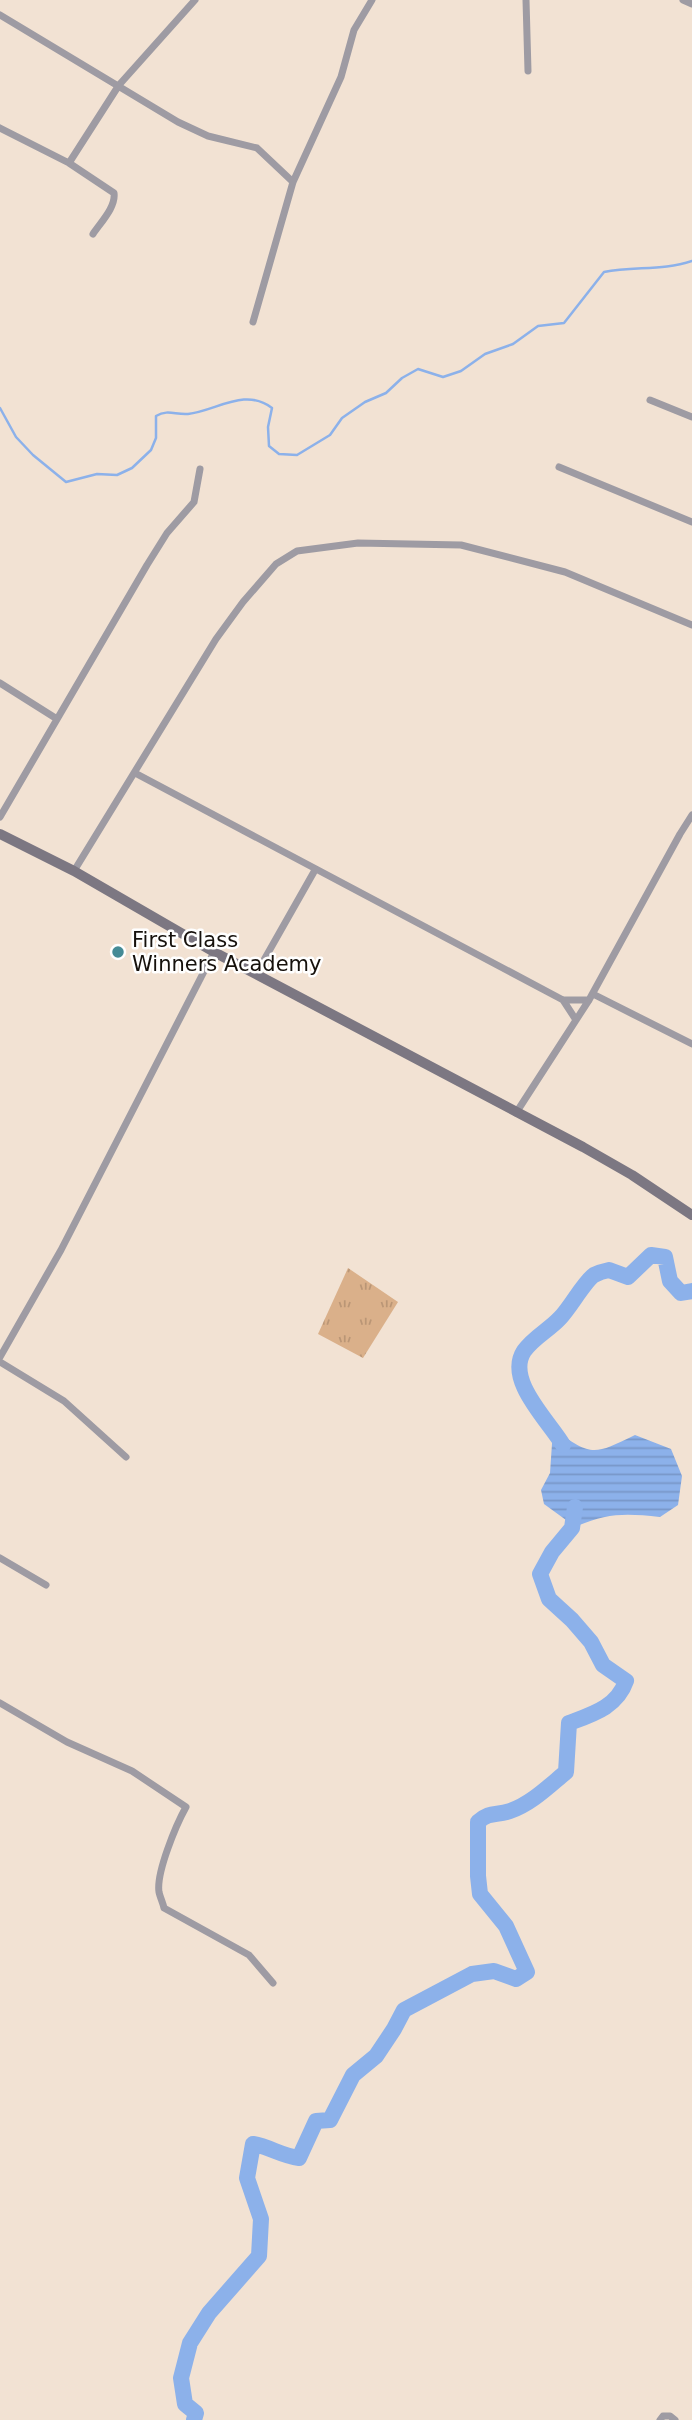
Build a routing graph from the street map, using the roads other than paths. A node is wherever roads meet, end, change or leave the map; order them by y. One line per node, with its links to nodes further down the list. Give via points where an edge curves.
1 (195, 0): 8 (street)
2 (372, 0): 11 (street, via 354,30 341,77)
3 (526, 0): 7 (street)
4 (683, 0): 5 (street)
5 (692, 4)
6 (0, 15): 8 (street)
7 (528, 71)
8 (119, 85): 10 (street); 11 (street, via 208,136 257,148)
9 (0, 128): 10 (street)
10 (69, 163): 12 (street, via 114,193 112,206)
11 (293, 182): 13 (street)
12 (93, 234)
13 (253, 322)
14 (650, 400): 16 (street)
15 (692, 408): 16 (street)
16 (679, 412): 17 (street)
17 (692, 417)
18 (559, 467): 20 (street)
19 (200, 469): 23 (street, via 194,502 167,533)
20 (692, 522)
21 (692, 625): 24 (street, via 565,572 461,545 358,543 297,551 276,564 243,602 185,687)
22 (0, 683): 23 (street)
23 (57, 719): 26 (street)
24 (135, 773): 28 (street); 29 (street)
25 (692, 815): 32 (street)
26 (0, 817)
27 (0, 834): 29 (main road)
28 (315, 870): 31 (street); 33 (street)
29 (75, 871): 30 (main road)
30 (214, 952): 31 (main road); 38 (street, via 85,1205)
31 (256, 974): 36 (main road)
32 (591, 997): 33 (street); 34 (street); 35 (street)
33 (563, 1000): 34 (street)
34 (576, 1020): 36 (street)
35 (692, 1044)
36 (516, 1113): 37 (main road, via 632,1175)
37 (692, 1215)
38 (0, 1359): 39 (street, via 64,1401)
39 (126, 1457)
40 (0, 1558): 41 (street)
41 (46, 1585)
42 (0, 1703): 43 (street, via 67,1742 132,1771 186,1807 163,1867 159,1890 164,1908 249,1955)
43 (273, 1983)
44 (660, 2420): 45 (street, via 663,2416)
45 (675, 2420)

